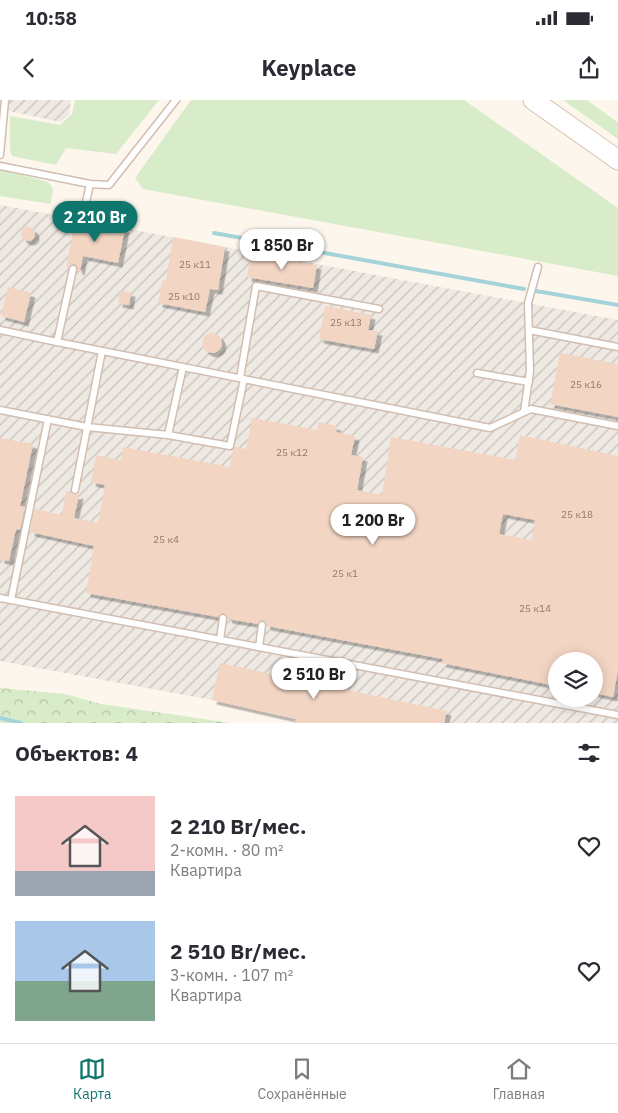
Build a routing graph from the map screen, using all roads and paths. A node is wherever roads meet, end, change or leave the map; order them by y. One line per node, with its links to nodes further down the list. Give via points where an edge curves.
1 (5, 100): 4 (lane)
2 (176, 100): 7 (lane, via 109,185)
3 (533, 100): 5 (main road)
4 (0, 155)
5 (618, 160)
6 (0, 166): 7 (lane)
7 (90, 184): 8 (lane)
8 (82, 220)
9 (538, 267): 13 (lane, via 528,303)
10 (73, 269): 14 (lane)
11 (379, 309): 19 (lane, via 256,286)
12 (0, 330): 14 (lane)
13 (529, 330): 15 (lane); 20 (lane)
14 (57, 342): 16 (lane)
15 (618, 347)
16 (102, 351): 17 (lane); 25 (lane)
17 (183, 367): 19 (lane); 26 (lane)
18 (478, 373): 20 (lane)
19 (242, 379): 22 (lane, via 490,428); 26 (lane, via 230,446)
20 (529, 382): 22 (lane)
21 (0, 410): 23 (lane)
22 (524, 412): 24 (lane, via 531,409)
23 (48, 419): 25 (lane); 29 (lane)
24 (618, 426)
25 (88, 427): 26 (lane); 27 (lane)
26 (168, 435)
27 (75, 490)
28 (0, 598): 29 (lane)
29 (11, 600): 32 (lane)
30 (224, 618): 32 (lane)
31 (262, 625): 33 (lane)
32 (220, 640): 33 (lane)
33 (259, 647): 34 (lane)
34 (618, 715)

